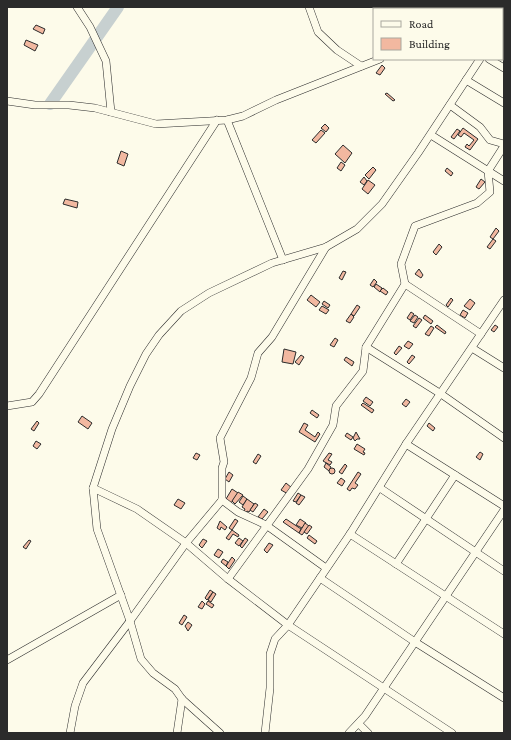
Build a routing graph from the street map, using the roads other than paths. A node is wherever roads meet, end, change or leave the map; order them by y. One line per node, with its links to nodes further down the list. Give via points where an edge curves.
1 (77, 7): 12 (street, via 106,61)
2 (309, 7): 6 (street, via 318,32 337,50)
3 (377, 60): 6 (street)
4 (479, 60): 8 (street)
5 (491, 60): 7 (street)
6 (361, 66): 14 (street, via 243,116)
7 (504, 68)
8 (466, 80): 10 (street); 11 (street)
9 (7, 101): 12 (street, via 35,105 69,105)
10 (504, 103)
11 (450, 105): 15 (street); 16 (street, via 480,127 490,140)
12 (111, 112): 13 (street, via 156,124)
13 (217, 120): 14 (street); 29 (street, via 39,394 32,402)
14 (227, 120): 20 (street)
15 (431, 135): 17 (street); 19 (street, via 382,204 357,229)
16 (504, 145): 17 (street)
17 (488, 171): 18 (street); 21 (street, via 490,192 477,203 415,226 401,264)
18 (504, 181)
19 (326, 247): 20 (street); 35 (street, via 272,337 258,353 251,378 220,438 224,462)
20 (283, 260): 33 (street, via 209,293 181,311 159,334 130,386 112,429)
21 (405, 284): 24 (street); 25 (street)
22 (504, 300): 23 (street)
23 (502, 309): 24 (street)
24 (481, 334): 26 (street)
25 (366, 346): 28 (street); 39 (street, via 363,371 336,406 329,433 308,469)
26 (472, 348): 27 (street); 28 (street)
27 (504, 368)
28 (441, 394): 30 (street); 31 (street)
29 (7, 406)
30 (504, 438)
31 (406, 444): 32 (street); 34 (street)
32 (455, 475): 36 (street); 38 (street)
33 (94, 488): 41 (street, via 137,509); 48 (street, via 97,529)
34 (380, 488): 38 (street); 40 (street)
35 (222, 500): 39 (street, via 238,512); 41 (street)
36 (504, 506)
37 (504, 510): 42 (street)
38 (426, 519): 42 (street); 43 (street)
39 (266, 525): 44 (street); 47 (street)
40 (350, 534): 43 (street); 44 (street)
41 (186, 543): 47 (street); 50 (street)
42 (476, 553): 45 (street); 49 (street)
43 (396, 564): 49 (street)
44 (326, 568): 46 (street)
45 (504, 571)
46 (320, 578): 51 (street); 53 (street)
47 (228, 579): 51 (street)
48 (121, 595): 50 (street); 54 (street)
49 (446, 596): 52 (street); 53 (street)
50 (130, 621): 57 (street, via 141,659 159,678 175,689); 59 (street, via 83,683)
51 (288, 625): 55 (street); 62 (street, via 275,639 272,647)
52 (504, 634)
53 (415, 642): 55 (street); 56 (street)
54 (7, 660)
55 (384, 688): 58 (street); 65 (street)
56 (504, 698)
57 (182, 699): 60 (street); 61 (street)
58 (359, 724): 63 (street); 64 (street)
59 (70, 733)
60 (177, 733)
61 (220, 733)
62 (265, 733)
63 (349, 733)
64 (368, 733)
65 (452, 733)

